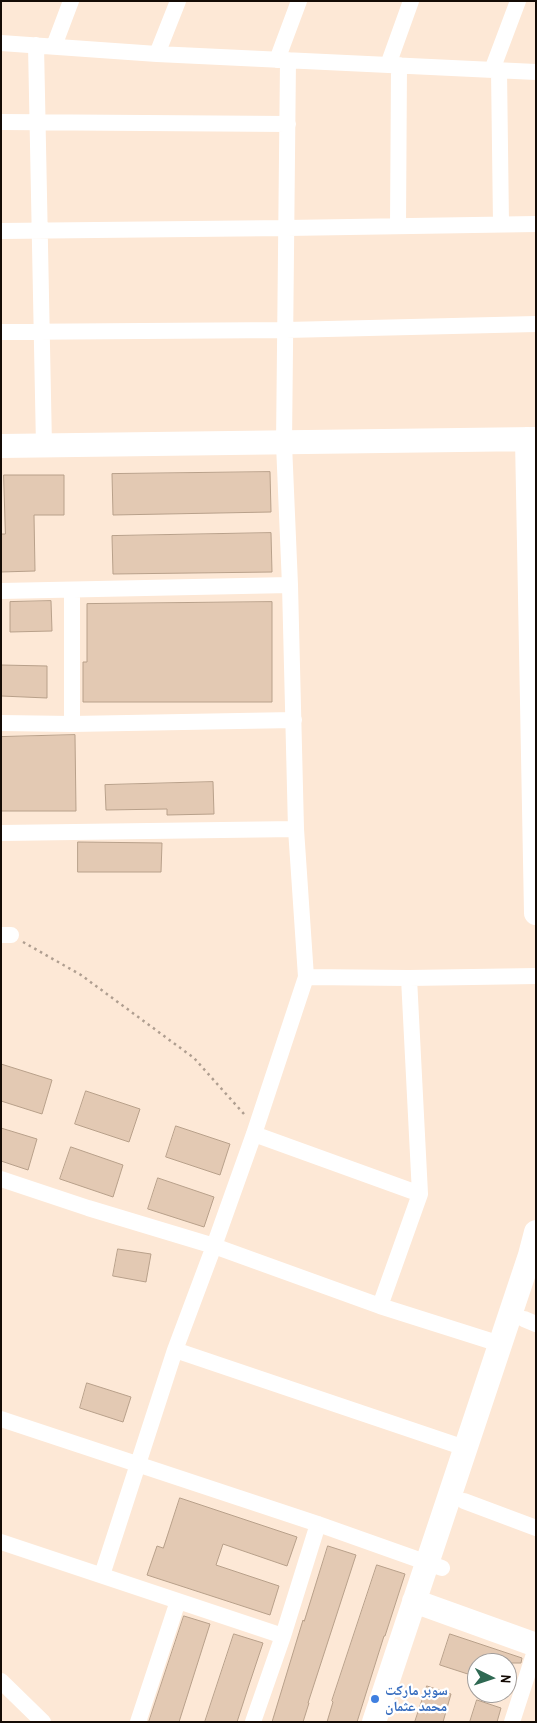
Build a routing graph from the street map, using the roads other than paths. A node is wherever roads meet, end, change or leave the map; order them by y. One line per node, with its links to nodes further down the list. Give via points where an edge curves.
1 (71, 1): 8 (street)
2 (178, 1): 9 (street)
3 (299, 1): 10 (street)
4 (411, 1): 11 (street)
5 (518, 1): 12 (street)
6 (1, 43): 7 (street)
7 (36, 45): 8 (street); 15 (street)
8 (54, 46): 9 (street)
9 (157, 54): 10 (street)
10 (282, 60): 11 (street); 16 (street)
11 (393, 65): 12 (street); 19 (street)
12 (495, 70): 13 (street); 17 (street)
13 (536, 72)
14 (1, 122): 15 (street)
15 (38, 122): 16 (street); 22 (street)
16 (288, 124): 20 (street)
17 (501, 224): 18 (street); 19 (street)
18 (536, 224)
19 (398, 226): 20 (street)
20 (287, 228): 22 (street); 24 (street)
21 (1, 230): 22 (street)
22 (40, 230): 26 (street)
23 (536, 324): 24 (street)
24 (286, 330): 26 (street); 30 (street)
25 (1, 332): 26 (street)
26 (43, 332): 28 (street)
27 (1, 446): 28 (street)
28 (44, 446): 30 (street)
29 (531, 446): 30 (street); 40 (street)
30 (285, 448): 31 (street); 32 (street)
31 (1, 458)
32 (290, 585): 33 (street); 35 (street)
33 (72, 590): 34 (street); 37 (street)
34 (1, 591)
35 (294, 720): 37 (street); 38 (street)
36 (1, 723): 37 (street)
37 (72, 724)
38 (296, 829): 39 (street); 42 (street)
39 (1, 832)
40 (536, 913)
41 (536, 976): 43 (street)
42 (306, 977): 43 (street); 44 (street)
43 (409, 978): 46 (street)
44 (255, 1130): 46 (street); 48 (street)
45 (1, 1179): 48 (street)
46 (420, 1194): 50 (street)
47 (535, 1241): 52 (street)
48 (214, 1246): 50 (street); 53 (street)
49 (536, 1282): 51 (street)
50 (380, 1306): 52 (street)
51 (530, 1321): 57 (street)
52 (500, 1344): 55 (street)
53 (175, 1350): 55 (street); 56 (street)
54 (1, 1419): 56 (street)
55 (465, 1448): 61 (street)
56 (137, 1465): 58 (street); 62 (street)
57 (464, 1501): 59 (street); 61 (street)
58 (318, 1524): 61 (street); 65 (street)
59 (536, 1528)
60 (1, 1542): 62 (street)
61 (434, 1565): 64 (street)
62 (102, 1575): 63 (street)
63 (178, 1601): 65 (street); 69 (street)
64 (422, 1603): 66 (street); 71 (street); 72 (street)
65 (283, 1636): 70 (street)
66 (535, 1642): 73 (street)
67 (1, 1681): 68 (street)
68 (43, 1722)
69 (138, 1722)
70 (253, 1722)
71 (374, 1722)
72 (391, 1722)
73 (512, 1722)

